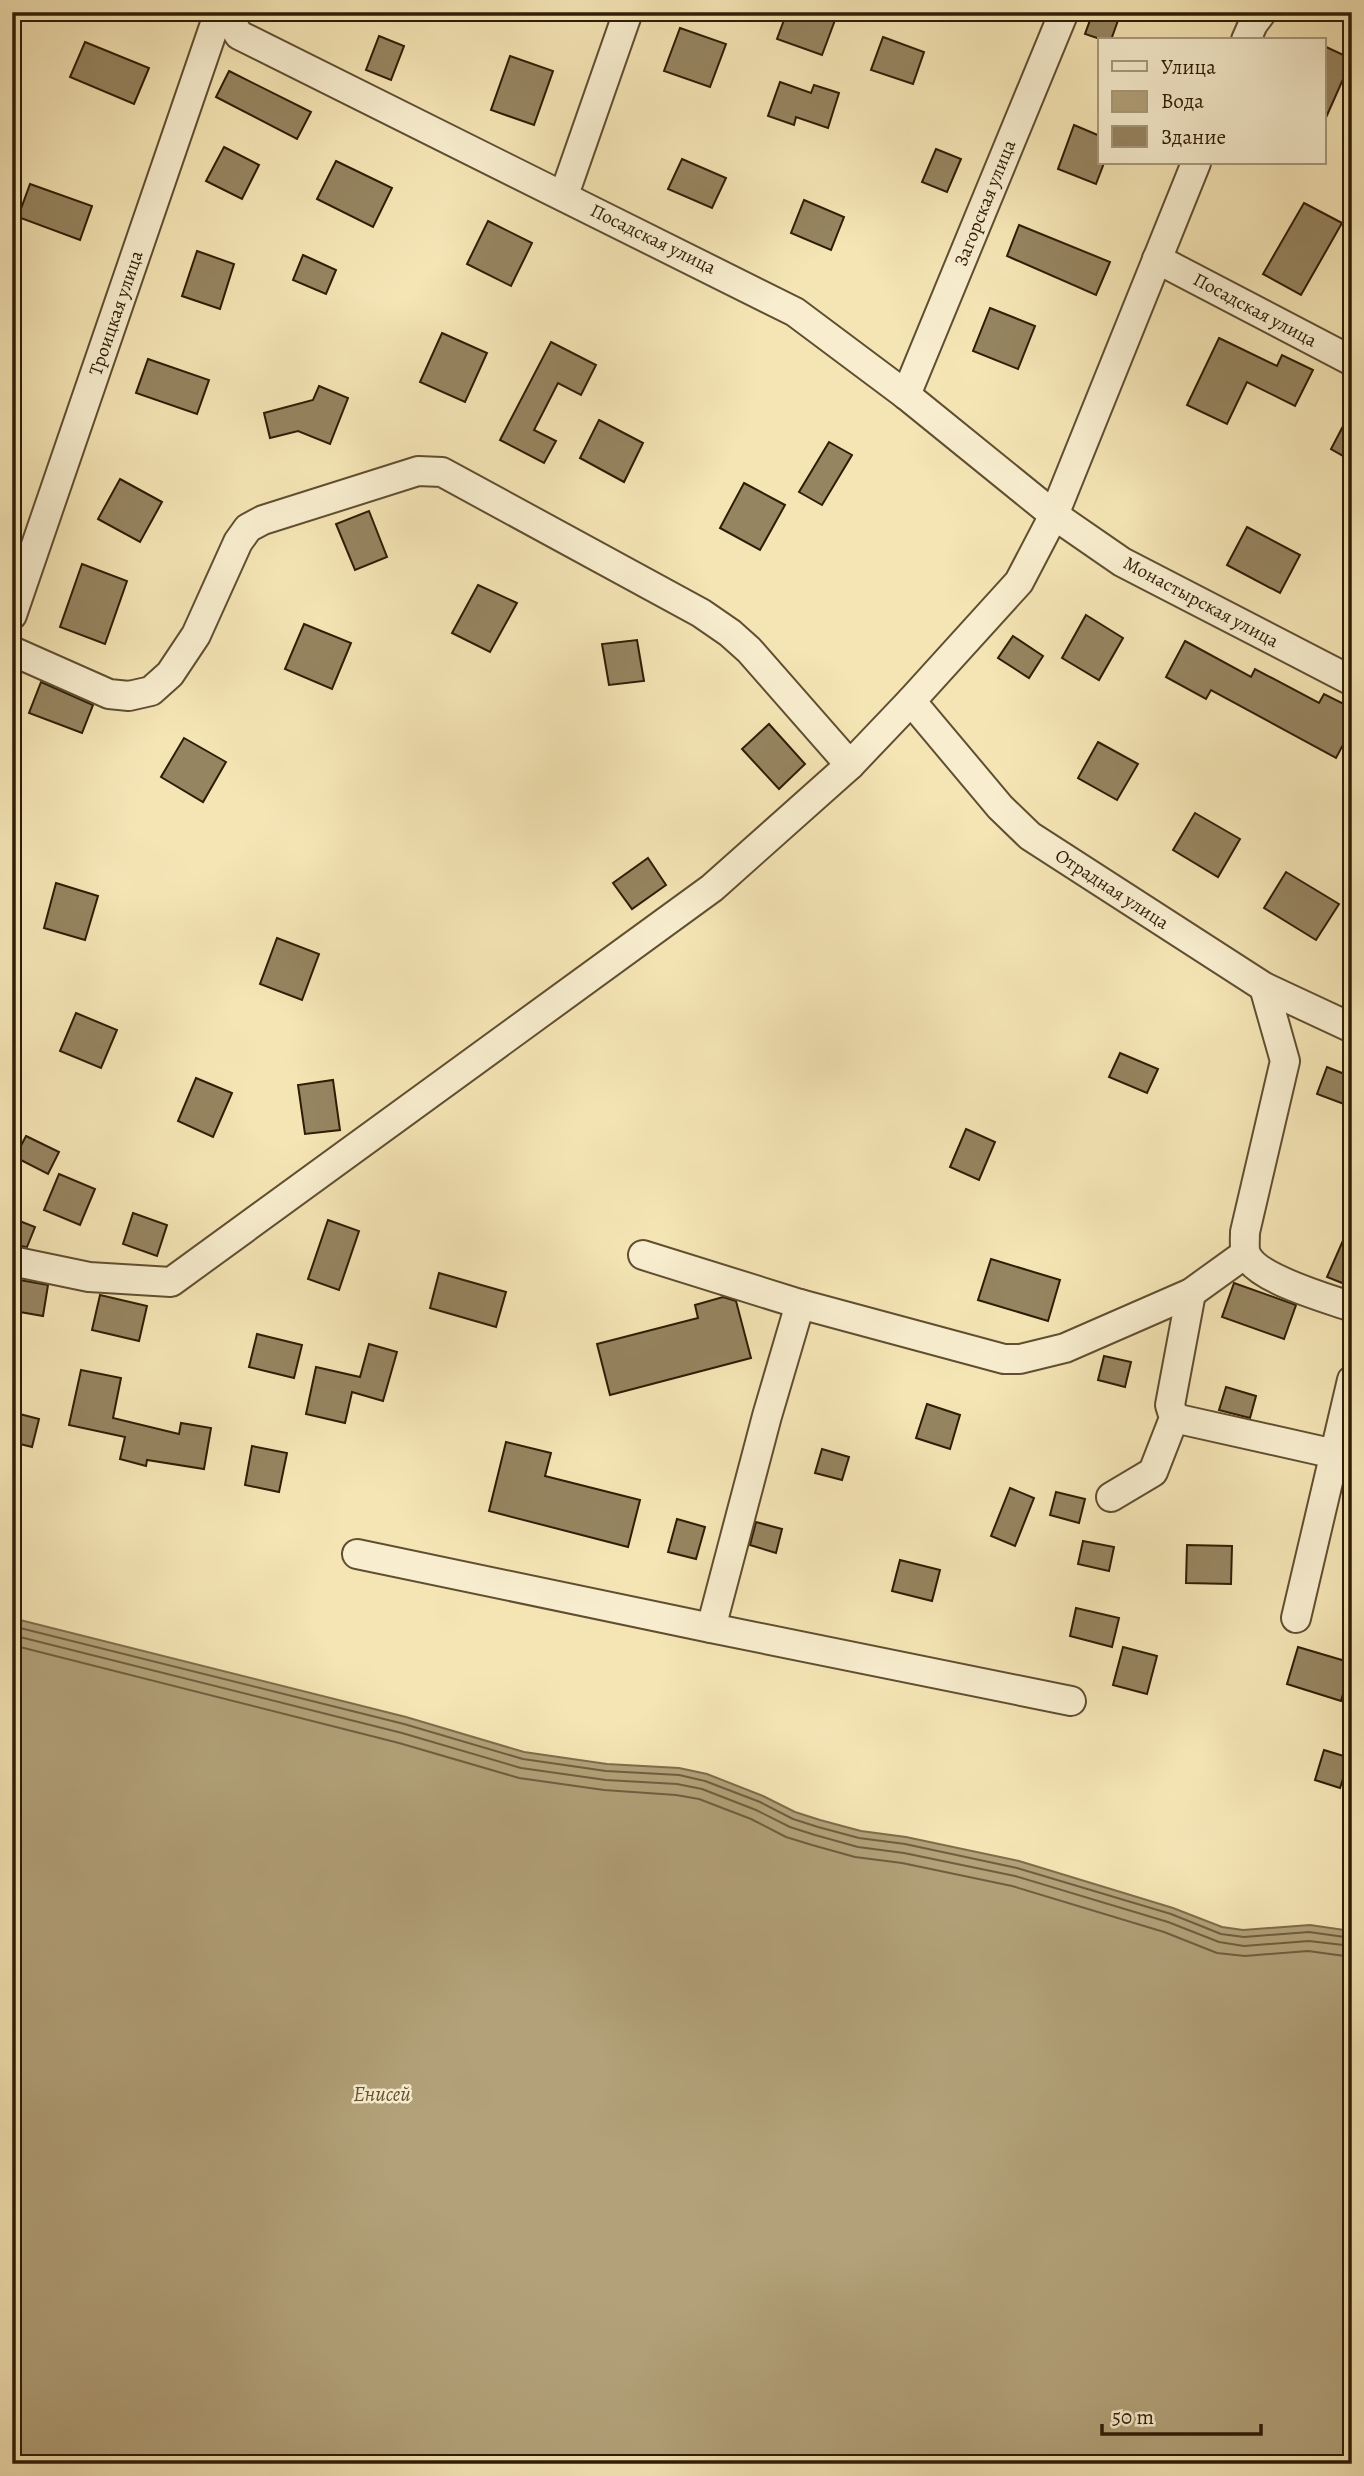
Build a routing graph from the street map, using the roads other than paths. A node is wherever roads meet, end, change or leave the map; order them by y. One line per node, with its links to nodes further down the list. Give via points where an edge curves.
1 (219, 12): 13 (street, Троицкая улица)
2 (225, 12): 8 (street, Посадская улица, via 239,35)
3 (628, 12): 8 (street)
4 (1064, 12): 11 (street, Загорская улица)
5 (1262, 12): 6 (street)
6 (1247, 38)
7 (1196, 164): 9 (street)
8 (564, 195): 11 (street, Посадская улица, via 796,312)
9 (1157, 259): 10 (street, Посадская улица); 12 (street)
10 (1352, 361)
11 (906, 395): 12 (street, Посадская улица)
12 (1054, 515): 15 (street, Монастырская улица, via 1122,562); 16 (street, via 1019,582)
13 (12, 615)
14 (12, 650): 17 (street, via 109,694 151,691 170,674 196,635 248,527 418,471 442,472 730,633)
15 (1352, 681)
16 (911, 701): 17 (street); 18 (street, Отрадная улица, via 1030,836)
17 (850, 765): 22 (street, via 712,888 171,1282 89,1277)
18 (1264, 986): 19 (street, Отрадная улица); 20 (street, via 1285,1061 1245,1232)
19 (1352, 1028)
20 (1245, 1254): 23 (street); 25 (street, via 1273,1277)
21 (643, 1255): 24 (street)
22 (12, 1261)
23 (1191, 1293): 24 (street, via 1065,1348 1020,1359 1003,1359); 27 (street, via 1170,1405)
24 (800, 1304): 32 (street)
25 (1352, 1307)
26 (1352, 1380): 28 (street)
27 (1174, 1418): 28 (street); 29 (street, via 1153,1472)
28 (1335, 1454): 31 (street)
29 (1111, 1497)
30 (357, 1554): 32 (street)
31 (1296, 1618)
32 (711, 1628): 33 (street)
33 (1072, 1702)

